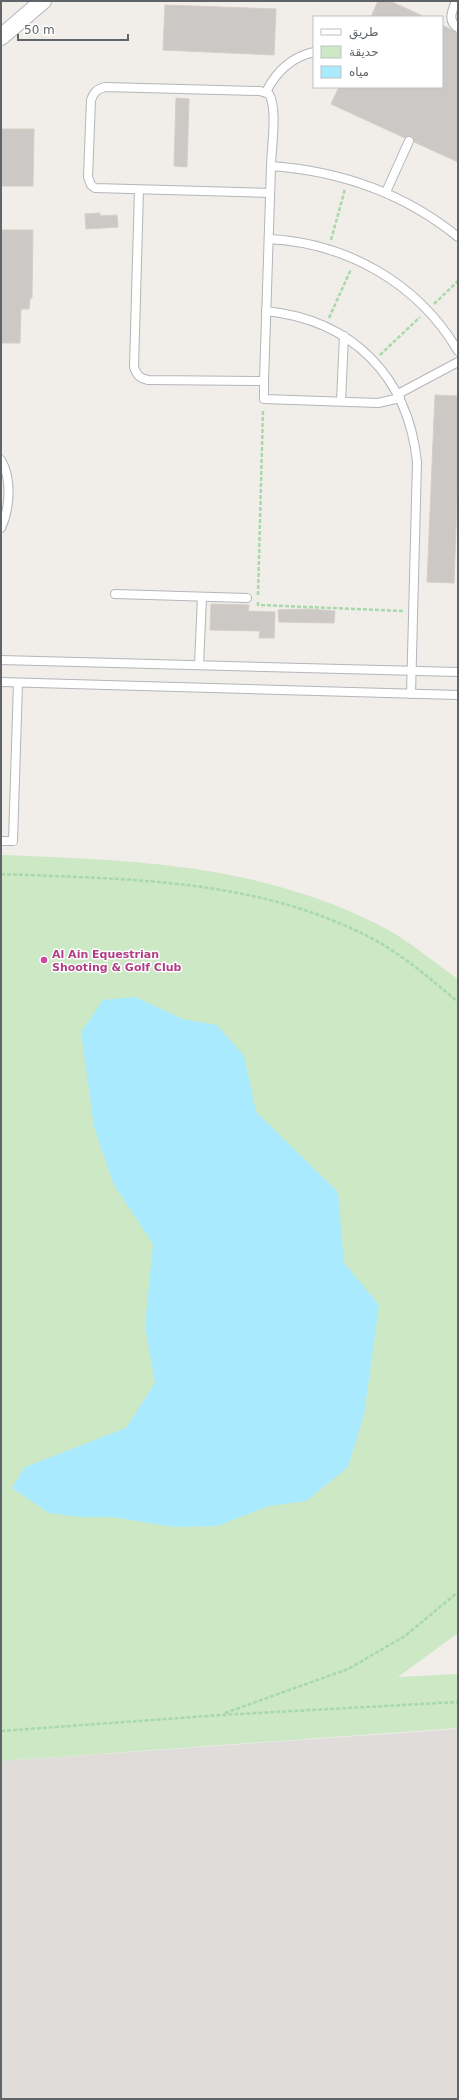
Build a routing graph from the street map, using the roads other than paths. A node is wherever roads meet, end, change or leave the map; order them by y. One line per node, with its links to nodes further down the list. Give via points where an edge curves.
1 (43, 1): 4 (street)
2 (456, 1): 3 (lane, via 451,16 453,24)
3 (458, 28)
4 (1, 37)
5 (313, 52): 6 (lane, via 289,63 272,81)
6 (266, 92): 8 (lane, via 272,102); 9 (lane, via 105,87 96,90 91,100 89,182 98,189)
7 (409, 141): 10 (lane)
8 (271, 166): 10 (lane, via 348,178); 11 (lane)
9 (139, 190): 11 (lane); 18 (lane, via 134,367 139,377 148,380)
10 (386, 192): 12 (lane, via 431,217)
11 (270, 193): 13 (lane)
12 (458, 237)
13 (268, 239): 14 (lane); 16 (lane, via 299,242 328,249 356,259 394,281 428,310)
14 (266, 311): 15 (lane, via 297,315); 18 (lane)
15 (344, 336): 19 (lane, via 374,361); 20 (lane)
16 (458, 350)
17 (458, 362): 19 (lane)
18 (264, 381): 20 (lane, via 264,399)
19 (399, 396): 20 (lane, via 378,403); 28 (lane, via 411,424 418,462)
20 (340, 402)
21 (1, 460): 22 (lane, via 8,482 7,510)
22 (1, 528)
23 (115, 594): 24 (lane)
24 (202, 597): 25 (lane); 27 (lane)
25 (246, 598)
26 (1, 660): 27 (lane)
27 (199, 665): 28 (lane)
28 (412, 671): 29 (lane); 32 (lane)
29 (458, 672)
30 (1, 682): 31 (lane)
31 (18, 683): 32 (lane); 34 (lane, via 13,841)
32 (411, 694): 33 (lane)
33 (458, 695)
34 (1, 841)

